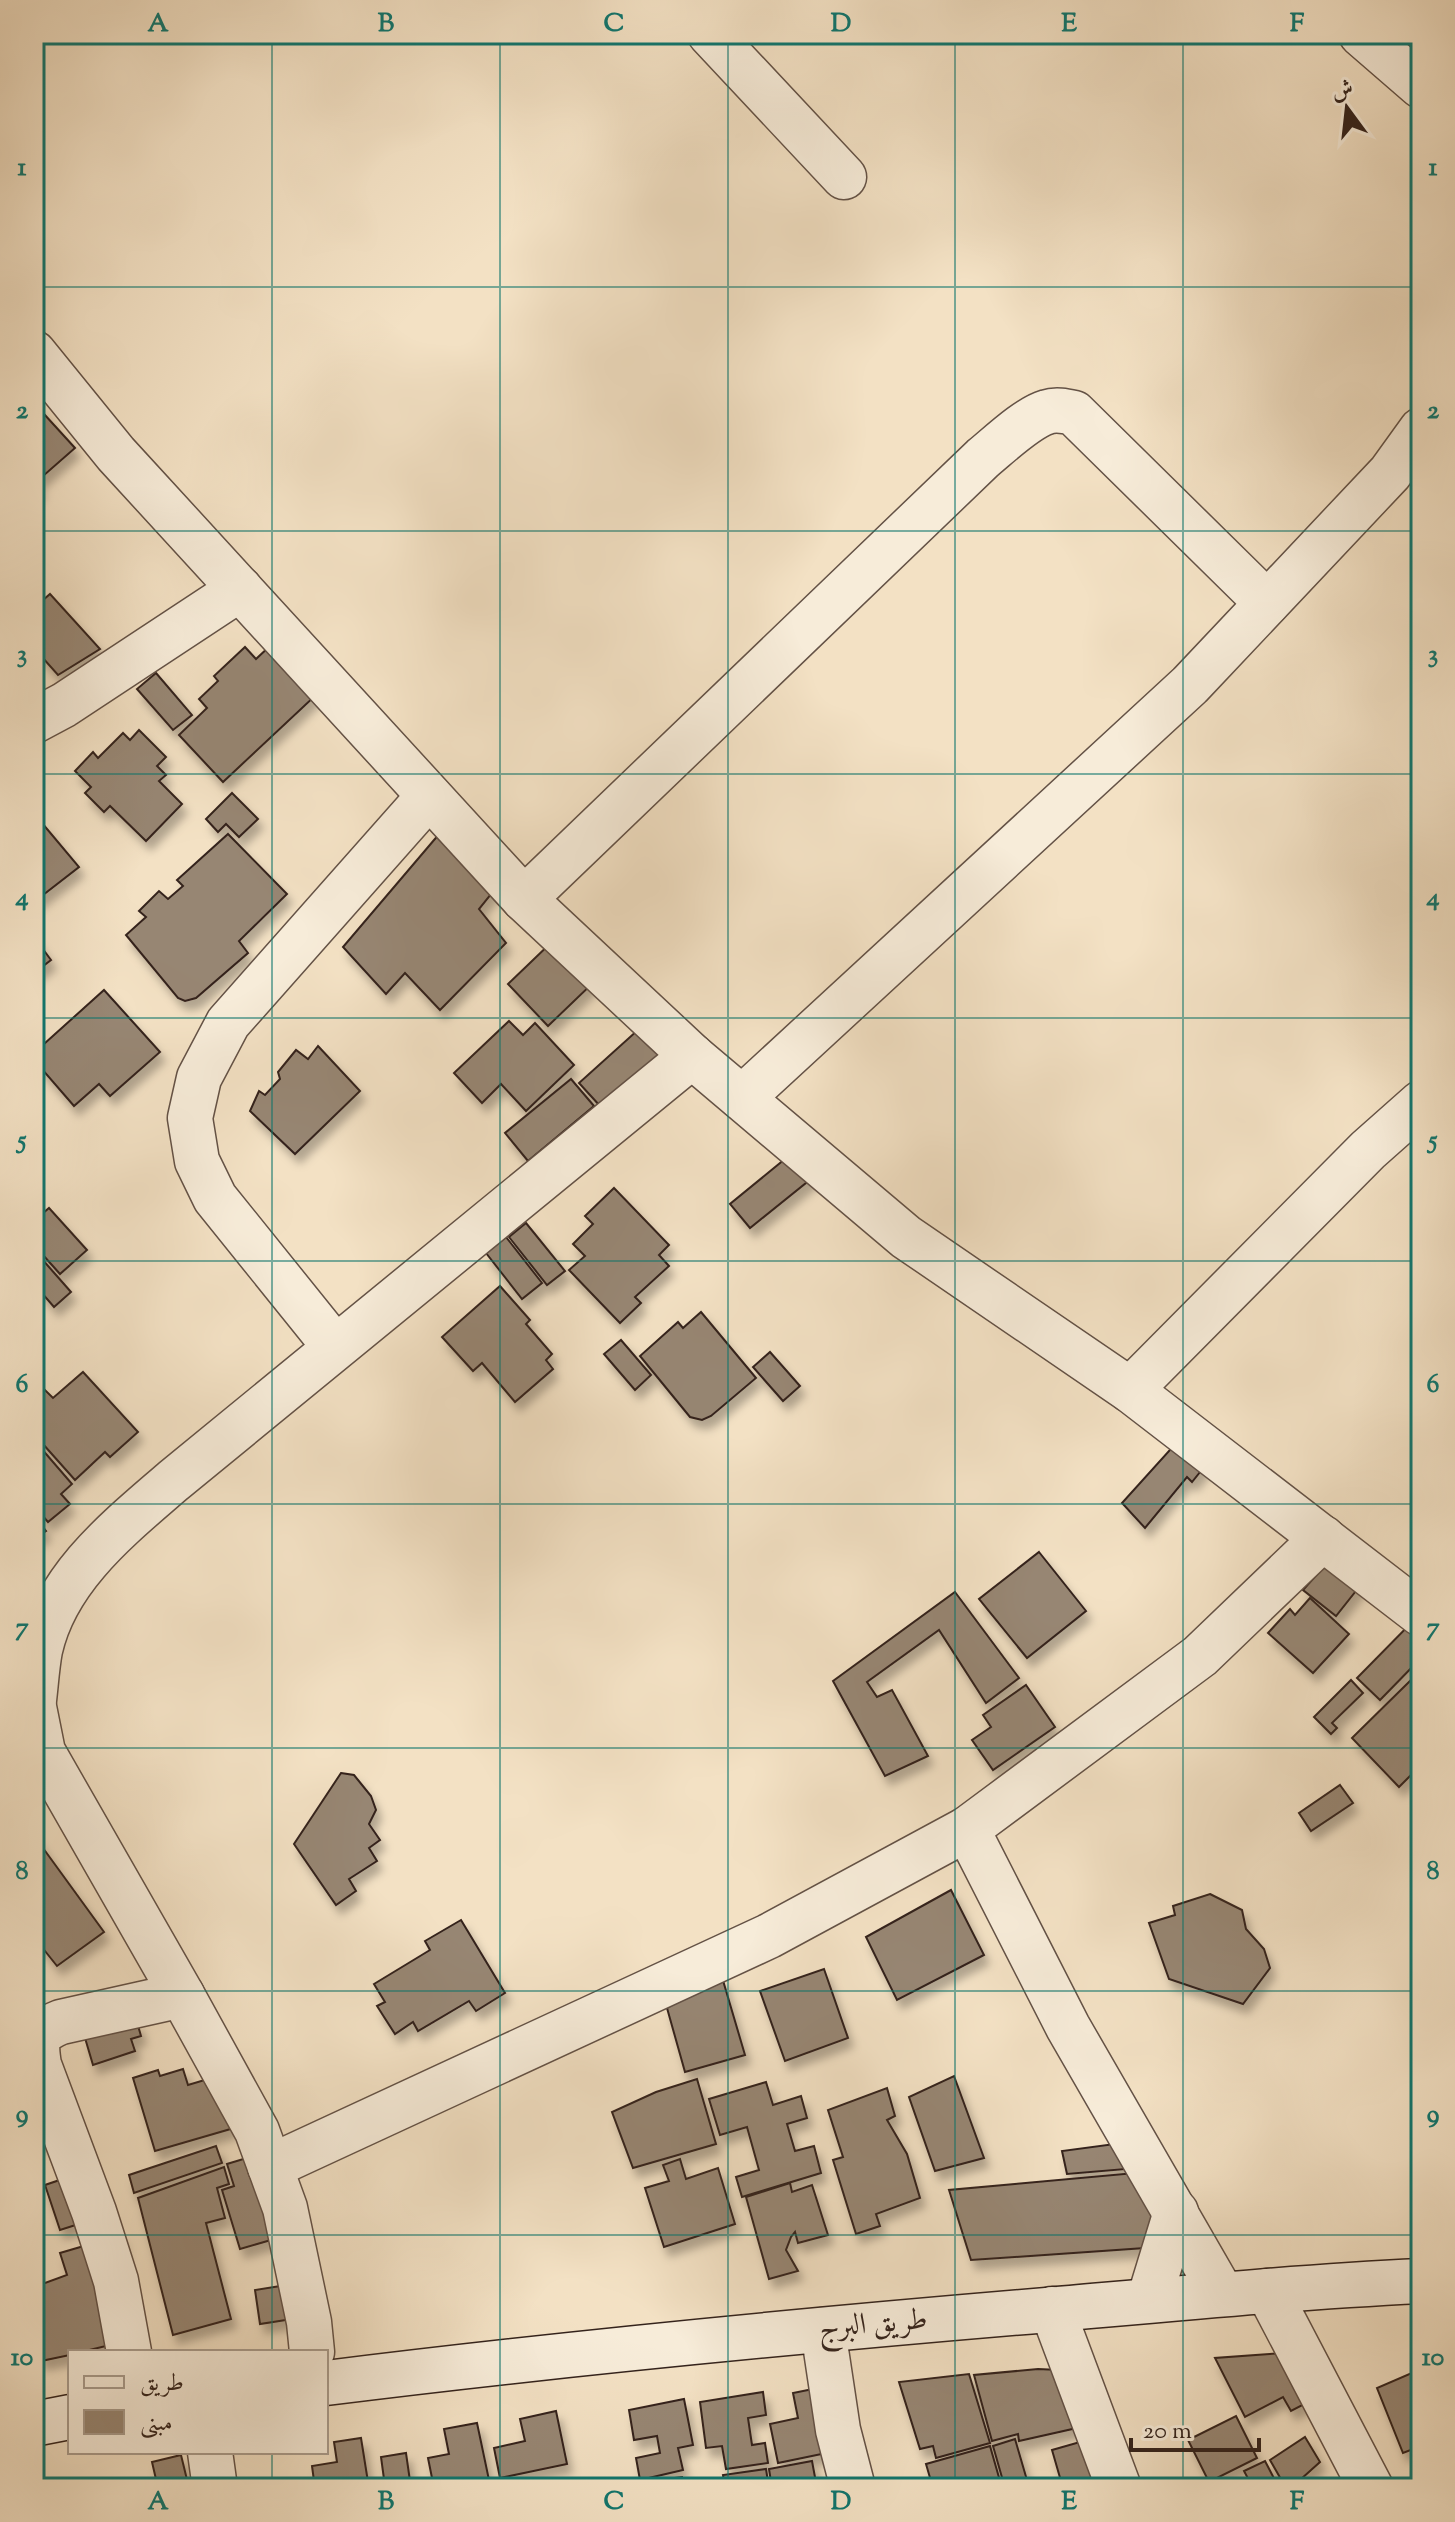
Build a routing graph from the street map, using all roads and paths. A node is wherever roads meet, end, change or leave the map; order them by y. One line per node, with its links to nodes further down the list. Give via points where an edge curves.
1 (710, 34): 4 (street)
2 (1361, 34): 3 (street)
3 (1421, 86)
4 (844, 177)
5 (34, 353): 7 (street, via 116,454)
6 (1421, 430): 8 (street, via 1390,473)
7 (240, 589): 9 (street); 10 (street)
8 (1267, 603): 11 (street, via 1074,413 1047,412 983,458); 13 (street, via 1190,685)
9 (34, 721)
10 (429, 796): 11 (street); 15 (street, via 228,1023 199,1078 190,1118 197,1161 215,1198)
11 (524, 899): 12 (street)
12 (692, 1056): 13 (street); 15 (street)
13 (742, 1098): 16 (street, via 906,1237)
14 (1421, 1103): 16 (street)
15 (335, 1347): 19 (street, via 108,1537 61,1596 41,1648)
16 (1130, 1390): 17 (street)
17 (1323, 1538): 18 (street); 21 (street, via 1200,1656)
18 (1421, 1614)
19 (34, 1700)
20 (34, 1707): 22 (street, via 43,1752)
21 (967, 1829): 23 (street, via 769,1936); 24 (street, via 1068,2027)
22 (182, 1995): 23 (street, via 257,2131); 31 (street, via 61,2022 47,2027 36,2046 116,2281)
23 (270, 2167): 32 (street, via 285,2208)
24 (1176, 2212): 27 (street); 28 (street)
25 (1421, 2281): 26 (street, طريق البرج)
26 (1268, 2291): 27 (street, طريق البرج); 40 (street)
27 (1222, 2294): 28 (street, طريق البرج)
28 (1149, 2300): 29 (street, طريق البرج)
29 (1052, 2309): 30 (street, طريق البرج); 39 (street)
30 (823, 2330): 33 (street, طريق البرج); 38 (street)
31 (129, 2350)
32 (312, 2350)
33 (328, 2383)
34 (68, 2417): 35 (street)
35 (34, 2424)
36 (210, 2454): 37 (street)
37 (215, 2488)
38 (853, 2488)
39 (1119, 2488)
40 (1371, 2488)

